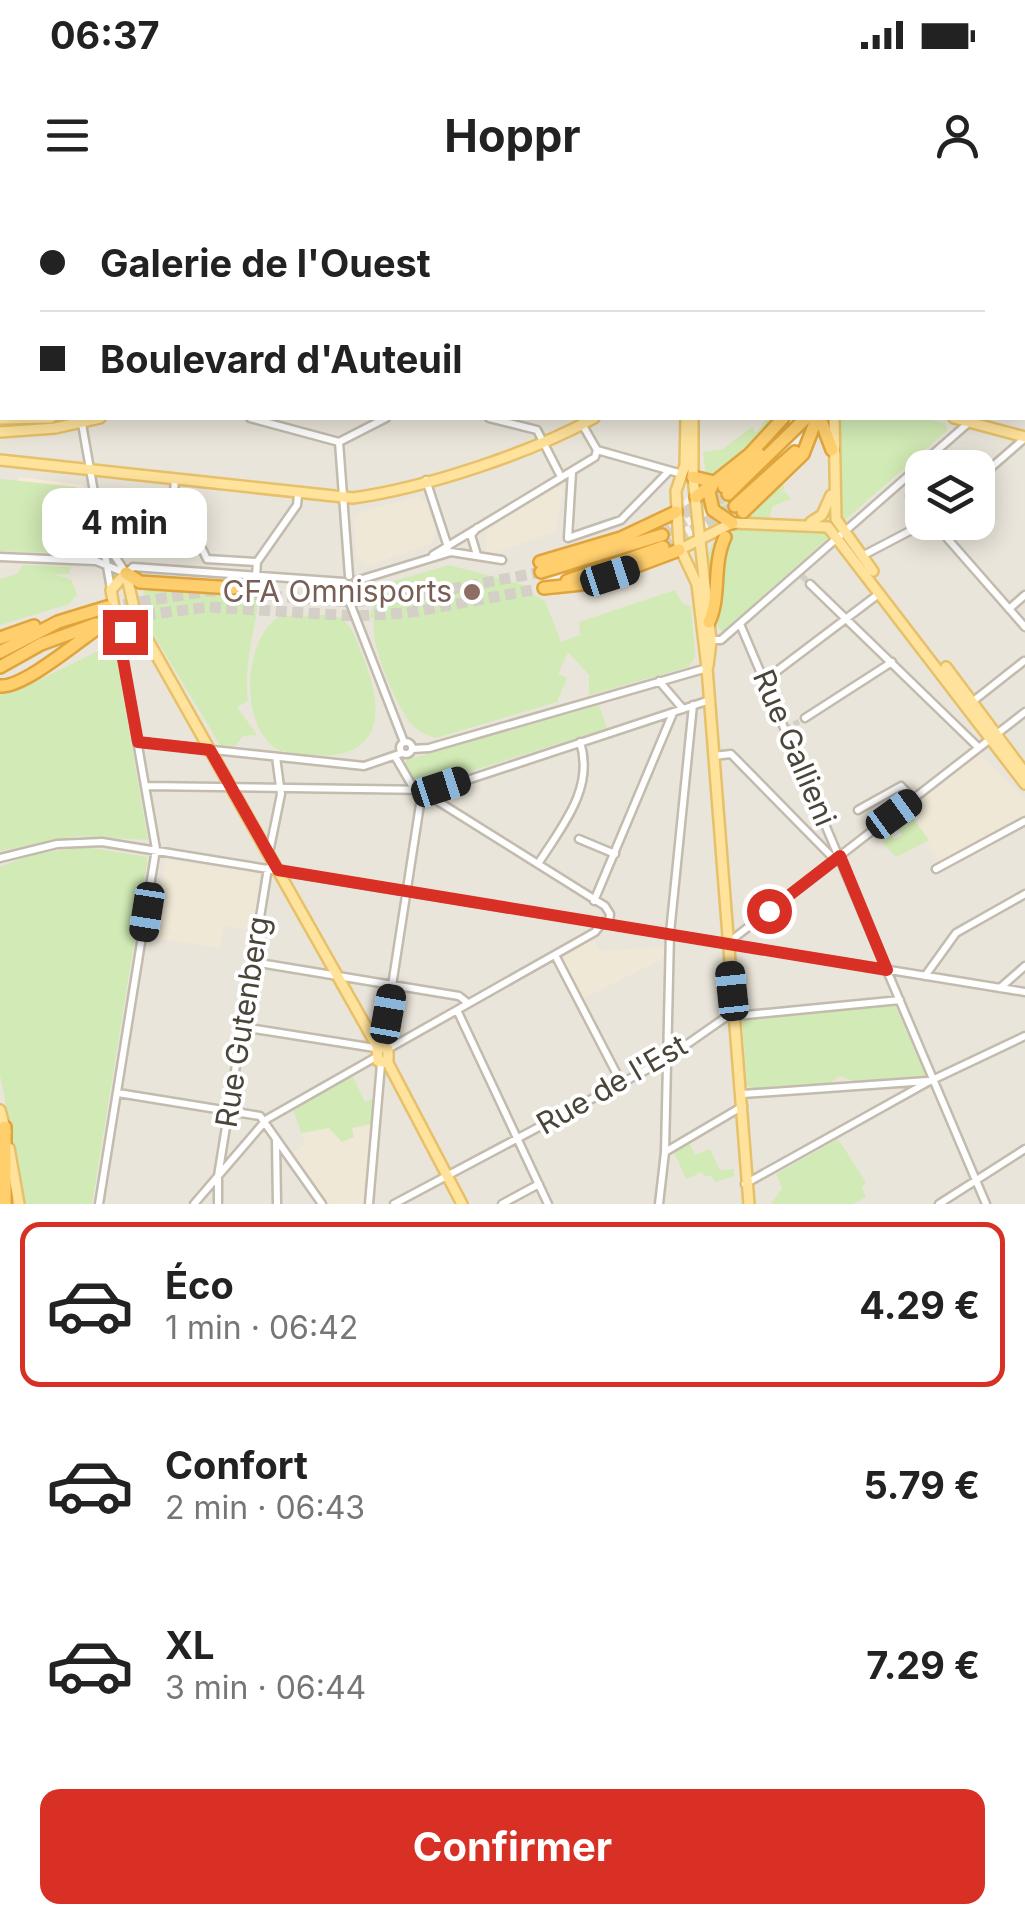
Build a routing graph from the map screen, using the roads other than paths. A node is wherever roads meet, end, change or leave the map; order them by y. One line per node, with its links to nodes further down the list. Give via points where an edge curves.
1 (83, 420): 15 (main road); 23 (street)
2 (257, 420): 17 (street)
3 (382, 420): 17 (street)
4 (497, 420): 18 (street, via 537,430)
5 (590, 420): 14 (main road)
6 (689, 420): 27 (main road)
7 (781, 420): 32 (highway, via 750,454)
8 (790, 420): 32 (highway)
9 (813, 420): 32 (highway, via 794,454)
10 (815, 420): 20 (highway)
11 (834, 420): 20 (main road)
12 (963, 420): 39 (street)
13 (967, 420): 16 (main road)
14 (582, 424): 18 (main road); 19 (street)
15 (0, 432)
16 (1025, 438): 22 (street)
17 (339, 442): 34 (street)
18 (544, 444): 26 (street); 29 (main road)
19 (597, 450): 24 (street); 25 (street)
20 (832, 450): 30 (main road)
21 (0, 460): 23 (main road)
22 (995, 464)
23 (92, 471): 28 (main road); 44 (street)
24 (572, 471): 25 (street, via 568,538 621,520); 26 (street)
25 (669, 471): 27 (street)
26 (560, 475): 38 (street)
27 (688, 476): 32 (highway); 33 (main road); 35 (main road)
28 (175, 480): 31 (main road); 50 (street, via 174,493)
29 (426, 480): 34 (main road); 45 (street)
30 (834, 489): 37 (main road, via 822,515); 39 (main road)
31 (298, 495): 34 (main road); 52 (street)
32 (729, 496): 33 (highway); 36 (highway, via 710,492 713,510)
33 (696, 497): 35 (main road); 42 (main road)
34 (345, 498): 57 (street)
35 (676, 512): 46 (main road); 46 (highway, via 541,567 662,537 544,588 591,583)
36 (732, 523): 37 (main road); 42 (main road)
37 (809, 523): 39 (main road)
38 (478, 527): 45 (street); 47 (street, via 471,536)
39 (841, 533): 48 (main road); 61 (main road); 68 (street)
40 (905, 534): 48 (street)
41 (725, 537): 70 (highway)
42 (700, 538): 46 (main road); 70 (main road)
43 (946, 540): 63 (street)
44 (105, 542): 53 (street); 55 (street)
45 (449, 548): 47 (street); 57 (street)
46 (679, 550): 70 (main road, via 692,567)
47 (476, 555): 51 (street)
48 (862, 556): 82 (main road)
49 (0, 557): 53 (street)
50 (207, 559): 52 (street); 54 (street)
51 (502, 560)
52 (257, 562): 56 (street)
53 (106, 564): 55 (street); 60 (street)
54 (205, 572): 55 (street, via 133,567); 56 (street)
55 (126, 573): 59 (highway, via 140,582); 60 (main road); 67 (main road)
56 (256, 576): 57 (street)
57 (350, 582): 90 (street, via 350,603)
58 (810, 584): 65 (street)
59 (233, 588)
60 (111, 590): 64 (main road)
61 (881, 592): 65 (street); 88 (main road)
62 (1025, 595): 63 (street)
63 (1009, 609): 69 (street)
64 (110, 613): 66 (highway); 67 (main road); 71 (street); 76 (highway); 80 (highway, via 25,682)
65 (845, 618): 75 (street); 78 (street)
66 (58, 622): 72 (highway); 73 (highway)
67 (137, 622): 71 (street); 94 (main road)
68 (740, 624): 70 (street, via 721,640); 78 (street, Rue Gallieni)
69 (1025, 627)
70 (707, 632): 77 (main road)
71 (119, 637): 89 (street)
72 (0, 638)
73 (0, 652)
74 (1024, 661): 82 (street)
75 (892, 662): 87 (street); 92 (street)
76 (0, 667)
77 (707, 668): 79 (street); 81 (main road)
78 (765, 680): 109 (street, Rue Gallieni)
79 (659, 681): 84 (street); 93 (street)
80 (0, 686)
81 (710, 700): 83 (street); 97 (main road)
82 (972, 702): 88 (main road)
83 (694, 706): 84 (street); 123 (street)
84 (683, 709): 85 (street)
85 (674, 712): 91 (street); 113 (street)
86 (1025, 712): 88 (street)
87 (805, 718)
88 (993, 737): 92 (street); 98 (main road); 99 (main road)
89 (138, 742): 94 (street); 100 (street)
90 (404, 742): 93 (street); 96 (street)
91 (580, 742): 103 (street); 116 (street, via 587,770 571,812)
92 (979, 748): 105 (street)
93 (412, 749): 96 (street)
94 (210, 750): 95 (street); 101 (main road)
95 (276, 756): 96 (street, via 364,766); 102 (street)
96 (399, 756): 104 (street)
97 (715, 756): 111 (street, via 731,754); 124 (main road)
98 (1025, 773)
99 (1025, 784)
100 (146, 786): 101 (street); 110 (street)
101 (232, 789): 102 (street); 112 (main road)
102 (281, 790): 104 (street); 112 (street)
103 (431, 794): 104 (street); 116 (street)
104 (418, 795): 119 (street)
105 (914, 800): 106 (street, via 901,786); 115 (street)
106 (858, 810)
107 (1025, 822): 117 (street)
108 (579, 839): 113 (street)
109 (836, 846): 111 (street); 115 (street, Rue Gallieni)
110 (156, 849): 114 (street, via 72,842); 118 (street); 144 (street)
111 (826, 853): 115 (street)
112 (269, 854): 118 (main road)
113 (614, 854): 121 (street)
114 (0, 858)
115 (839, 859): 124 (street); 128 (street, Rue Gallieni)
116 (538, 864): 121 (street)
117 (936, 868)
118 (273, 869): 119 (street); 126 (street, Rue Gutenberg); 129 (main road)
119 (408, 891): 122 (street); 131 (street)
120 (1025, 894): 130 (street, via 956,933)
121 (594, 901): 122 (street, via 608,909)
122 (606, 923): 123 (street); 125 (street)
123 (670, 933): 124 (street); 141 (street)
124 (728, 943): 128 (street); 137 (main road)
125 (555, 955): 135 (street); 143 (street)
126 (253, 962): 129 (street); 138 (street, Rue Gutenberg)
127 (1025, 966): 132 (street)
128 (887, 970): 130 (street); 134 (street, Rue Gallieni)
129 (337, 975): 131 (street); 140 (main road)
130 (925, 976): 132 (street)
131 (393, 985): 135 (street); 140 (street)
132 (1000, 988): 133 (street)
133 (1025, 992)
134 (900, 1000): 137 (street, Rue de l'Est); 142 (street, Rue Gallieni)
135 (468, 1003): 136 (street)
136 (457, 1010): 140 (street); 151 (street)
137 (734, 1014): 141 (street, Rue de l'Est); 145 (main road)
138 (242, 1027): 140 (street); 147 (street, Rue Gutenberg)
139 (1025, 1036): 142 (street)
140 (381, 1053): 148 (street); 157 (main road); 168 (street)
141 (668, 1058): 143 (street, Rue de l'Est); 153 (street)
142 (931, 1080): 145 (street); 158 (street, Rue Gallieni); 159 (street)
143 (622, 1084): 151 (street, Rue de l'Est)
144 (118, 1093): 147 (street); 163 (street)
145 (742, 1102): 153 (street); 159 (main road)
146 (0, 1110): 149 (main road)
147 (229, 1111): 148 (street); 156 (street, Rue Gutenberg)
148 (264, 1122): 150 (street); 156 (street)
149 (5, 1127): 161 (highway); 162 (main road)
150 (276, 1139): 154 (street); 155 (street)
151 (517, 1140): 157 (street, Rue de l'Est); 160 (street)
152 (1025, 1149): 158 (street)
153 (665, 1152): 173 (street)
154 (286, 1153): 155 (street); 167 (street)
155 (277, 1157): 166 (street)
156 (218, 1176): 164 (street); 165 (street, Rue Gutenberg)
157 (447, 1176): 169 (street, Rue de l'Est); 170 (main road)
158 (976, 1180): 175 (street); 176 (street, Rue Gallieni)
159 (746, 1183): 174 (main road)
160 (539, 1184): 171 (street); 172 (street)
161 (5, 1204)
162 (19, 1204)
163 (99, 1204)
164 (194, 1204)
165 (218, 1204)
166 (277, 1204)
167 (322, 1204)
168 (369, 1204)
169 (394, 1204)
170 (462, 1204)
171 (502, 1204)
172 (548, 1204)
173 (659, 1204)
174 (748, 1204)
175 (939, 1204)
176 (986, 1204)

